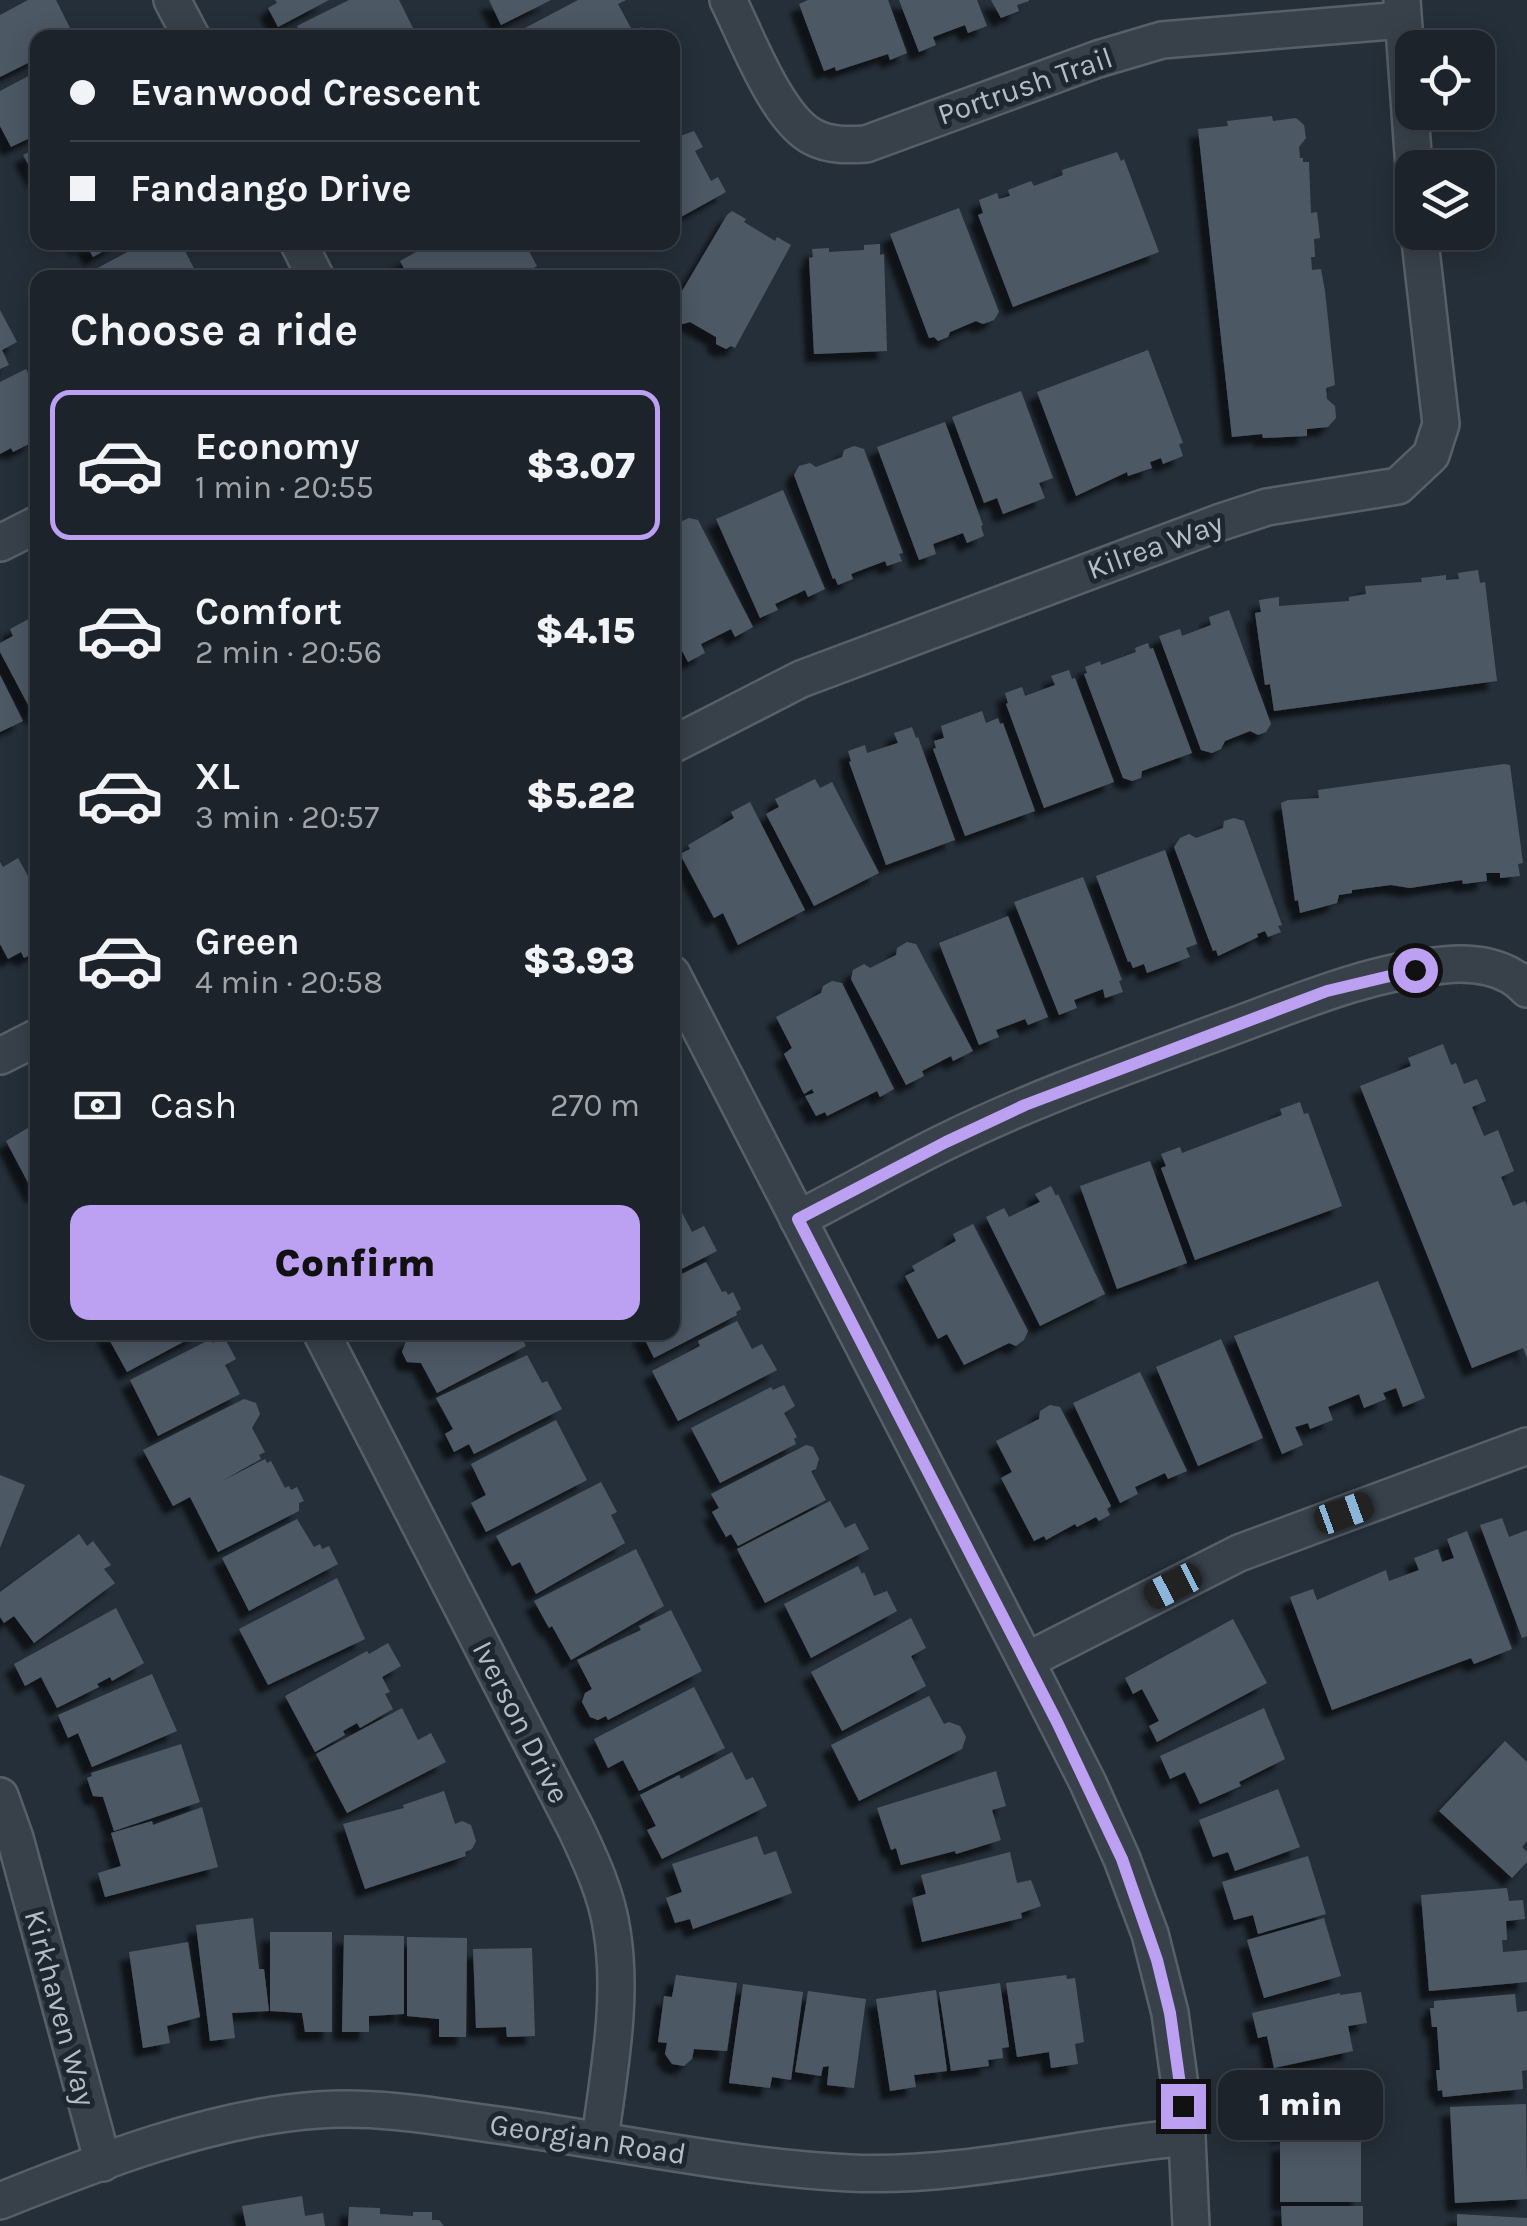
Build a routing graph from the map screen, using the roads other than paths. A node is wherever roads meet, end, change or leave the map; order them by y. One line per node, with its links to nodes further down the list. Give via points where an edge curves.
1 (172, 0): 4 (street)
2 (728, 0): 3 (street, Portrush Trail, via 792,119 812,137 839,145 866,144 1162,40)
3 (1402, 10): 5 (street)
4 (188, 30)
5 (1413, 150)
6 (1421, 250): 9 (street, Kilrea Way, via 1440,424 1431,455 1398,486 1268,507 1204,528 802,679)
7 (30, 528): 8 (street)
8 (0, 543)
9 (680, 741)
10 (1527, 989): 14 (street, via 1517,977 1486,966 1446,964 1327,991 1025,1105)
11 (680, 990): 14 (street)
12 (30, 1041): 13 (street)
13 (0, 1056)
14 (798, 1219): 17 (street)
15 (325, 1340): 20 (street, Iverson Drive, via 576,1829 606,1904 616,2006)
16 (1527, 1446): 17 (street, via 1239,1552)
17 (1026, 1660): 19 (street, via 1088,1782 1150,1934 1170,2013)
18 (0, 1796): 21 (street, Kirkhaven Way)
19 (1187, 2137): 20 (street, Georgian Road, via 954,2170 853,2174); 23 (street)
20 (600, 2139): 21 (street, Georgian Road, via 390,2111 316,2110 180,2137)
21 (102, 2164): 22 (street, Georgian Road)
22 (0, 2201)
23 (1191, 2226)

